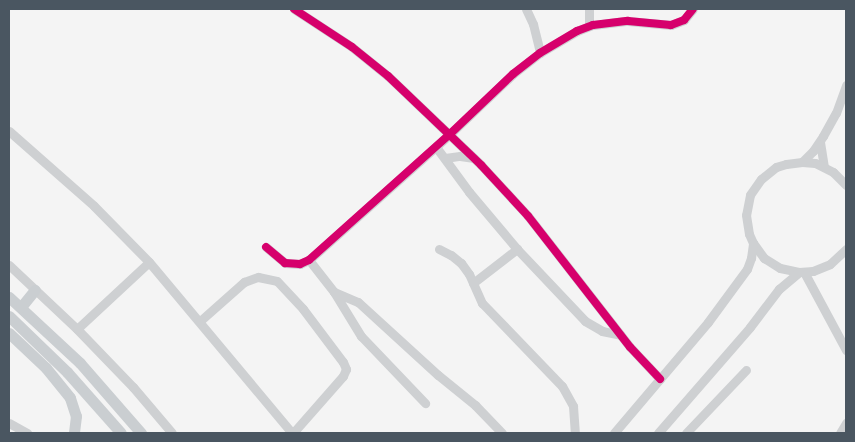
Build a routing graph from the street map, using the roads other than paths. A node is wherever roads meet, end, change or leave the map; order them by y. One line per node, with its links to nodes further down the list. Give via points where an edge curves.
1 (294, 9): 9 (street, via 370,61)
2 (526, 9): 6 (street)
3 (590, 9): 5 (street)
4 (693, 9): 5 (street, via 684,20 671,25 637,21)
5 (590, 26): 6 (street)
6 (540, 53): 9 (street)
7 (846, 85): 10 (street, via 836,113)
8 (9, 130): 23 (street, via 73,186)
9 (450, 134): 11 (street); 13 (street)
10 (820, 142): 14 (street); 15 (street)
11 (436, 147): 12 (street); 22 (street)
12 (445, 158): 13 (street); 20 (street)
13 (474, 158): 35 (street, via 528,216)
14 (802, 162): 15 (street); 17 (street, via 776,167 755,187 746,214)
15 (824, 167): 16 (street)
16 (846, 185)
17 (753, 243): 25 (street, via 772,264); 38 (street, via 747,269)
18 (266, 247): 22 (street, via 285,263 295,265)
19 (438, 249): 26 (street, via 462,263)
20 (517, 249): 26 (street); 35 (street, via 585,321 602,331)
21 (846, 249): 25 (street, via 830,264)
22 (309, 260): 28 (street)
23 (149, 262): 32 (street); 33 (street)
24 (9, 265): 27 (street)
25 (802, 272): 36 (street); 51 (street, via 779,288)
26 (472, 283): 49 (street, via 482,303 567,392 574,414)
27 (36, 290): 30 (main road); 33 (street)
28 (334, 292): 39 (street, via 361,336); 48 (street, via 358,302 486,415)
29 (9, 297): 30 (main road)
30 (21, 307): 45 (main road, via 80,363)
31 (9, 316): 44 (main road, via 67,372)
32 (200, 321): 47 (street); 47 (street, via 244,282 258,277 277,281 303,309 346,369)
33 (77, 329): 46 (street)
34 (9, 333): 43 (main road, via 46,368 70,398 76,416)
35 (621, 335): 38 (street)
36 (846, 350)
37 (746, 370): 52 (street)
38 (660, 379): 50 (street)
39 (425, 403)
40 (9, 423): 42 (street)
41 (846, 423): 53 (street)
42 (27, 433)
43 (74, 433)
44 (121, 433)
45 (141, 433)
46 (172, 433)
47 (293, 433)
48 (502, 433)
49 (575, 433)
50 (614, 433)
51 (658, 433)
52 (686, 433)
53 (840, 433)

